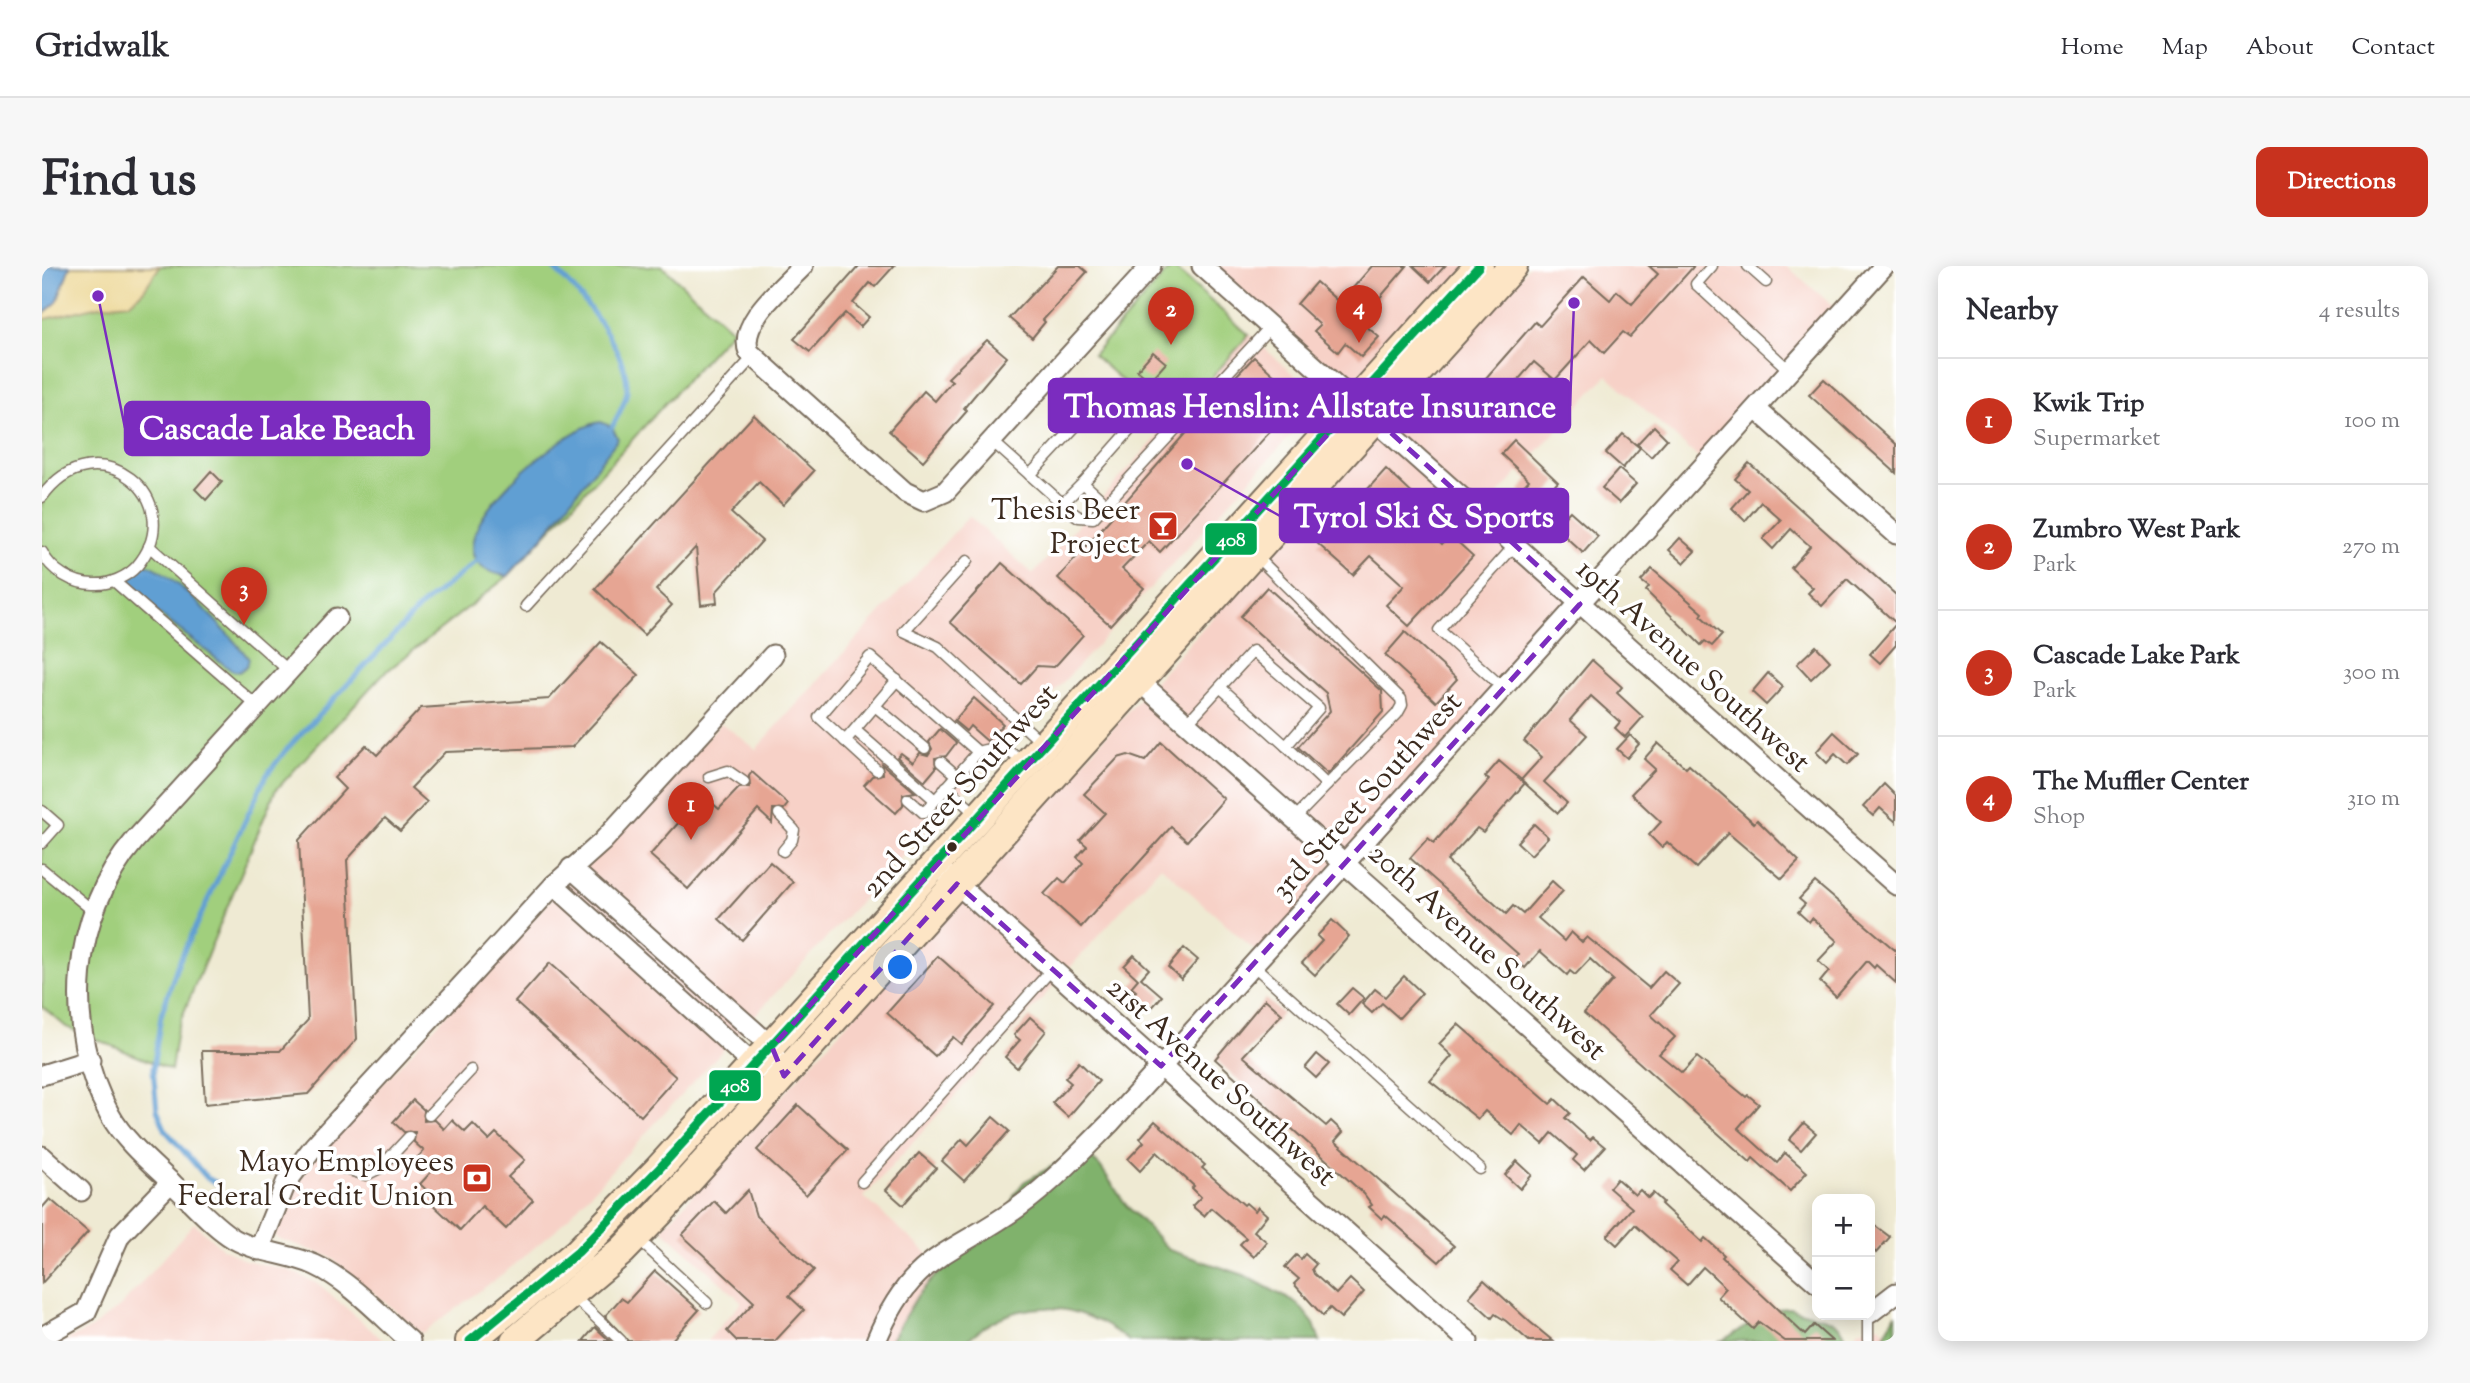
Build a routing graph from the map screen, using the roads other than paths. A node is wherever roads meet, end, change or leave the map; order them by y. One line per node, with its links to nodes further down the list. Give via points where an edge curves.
1 (803, 266): 11 (street, via 750,324 746,341)
2 (1151, 266): 15 (street)
3 (1202, 266): 10 (street, 19th Avenue Southwest)
4 (1479, 266): 14 (main road, 2nd Street Southwest)
5 (1513, 266): 14 (main road, 2nd Street Southwest)
6 (1712, 266): 12 (lane, via 1696,284)
7 (1748, 266): 9 (lane)
8 (1884, 266): 12 (street, 3rd Street Southwest)
9 (1766, 282)
10 (1270, 326): 14 (street, 19th Avenue Southwest); 20 (lane)
11 (753, 357): 15 (street, via 905,492 924,501 945,492); 29 (lane)
12 (1790, 371): 13 (street, 3rd Street Southwest)
13 (1756, 409): 21 (street); 28 (street, 3rd Street Southwest)
14 (1367, 411): 22 (street, 19th Avenue Southwest); 24 (main road, 2nd Street Southwest)
15 (992, 441): 16 (lane)
16 (1030, 475): 17 (lane, via 1098,402 1130,430); 19 (lane)
17 (1083, 483): 19 (lane); 20 (lane)
18 (42, 497): 23 (lane, via 67,472 86,466 123,472 149,500 154,519)
19 (1062, 504): 20 (lane, via 1086,519 1100,515)
20 (1108, 506)
21 (1896, 534)
22 (1515, 545): 28 (street, 19th Avenue Southwest); 36 (lane, via 1439,631)
23 (149, 546): 27 (lane, via 132,571); 32 (lane)
24 (1243, 546): 33 (main road, 2nd Street Southwest); 51 (lane, via 1394,687 1401,699 1397,714)
25 (42, 552): 27 (lane, via 57,571 75,581)
26 (967, 561): 45 (lane, via 904,631 938,647)
27 (114, 581): 37 (lane)
28 (1580, 604): 36 (street, 3rd Street Southwest); 67 (street, 19th Avenue Southwest)
29 (526, 606)
30 (337, 618): 32 (street)
31 (773, 655): 63 (street, via 602,842)
32 (289, 671): 37 (street)
33 (1130, 673): 39 (street, 20th Avenue Southwest); 45 (main road, 2nd Street Southwest); 65 (main road, 2nd Street Southwest)
34 (897, 680): 38 (lane); 41 (lane, via 870,657 819,717); 44 (lane)
35 (1220, 687): 39 (lane); 42 (lane); 42 (lane, via 1253,651 1319,708)
36 (1503, 688): 61 (street, 3rd Street Southwest)
37 (257, 706): 68 (street, via 124,853)
38 (875, 706): 40 (lane); 43 (lane)
39 (1187, 723): 58 (street, 20th Avenue Southwest)
40 (855, 730): 41 (lane); 54 (lane)
41 (845, 741): 47 (lane)
42 (1286, 746): 51 (lane)
43 (925, 748)
44 (978, 752): 45 (lane, via 994,747); 48 (lane)
45 (1036, 755): 57 (main road, 2nd Street Southwest)
46 (941, 762): 48 (lane)
47 (877, 771)
48 (957, 776): 52 (lane)
49 (709, 777): 50 (lane, via 728,771)
50 (744, 782)
51 (1326, 785): 58 (lane)
52 (946, 787): 54 (lane); 57 (lane)
53 (908, 799): 54 (lane, via 924,813)
54 (935, 800)
55 (42, 811): 59 (lane, via 58,825)
56 (779, 814): 60 (lane, via 794,830)
57 (979, 817): 62 (main road, 2nd Street Southwest)
58 (1294, 819): 61 (street, 20th Avenue Southwest)
59 (42, 843)
60 (783, 851)
61 (1344, 863): 70 (street, 3rd Street Southwest); 89 (street, 20th Avenue Southwest)
62 (935, 865): 65 (street, 21st Avenue Southwest); 73 (main road, 2nd Street Southwest)
63 (571, 868): 66 (street); 69 (street)
64 (42, 869): 68 (lane)
65 (957, 884): 72 (street, 21st Avenue Southwest); 78 (main road, 2nd Street Southwest)
66 (554, 885): 71 (street); 81 (street)
67 (1896, 885)
68 (92, 910): 74 (street, via 79,984 82,1030)
69 (662, 949): 71 (lane); 73 (street)
70 (1253, 965): 75 (street, 3rd Street Southwest); 83 (lane)
71 (645, 967): 73 (street)
72 (1052, 969): 75 (street, 21st Avenue Southwest); 85 (lane)
73 (763, 1056): 78 (street); 97 (main road, 2nd Street Southwest, via 578,1252)
74 (90, 1060): 77 (street); 84 (street, via 117,1126)
75 (1161, 1066): 100 (street, 3rd Street Southwest, via 1081,1153 1033,1196 938,1255 913,1277 893,1304); 101 (street, 21st Avenue Southwest)
76 (471, 1070): 79 (lane)
77 (42, 1075)
78 (784, 1076): 87 (main road, 2nd Street Southwest)
79 (429, 1115)
80 (409, 1137): 81 (lane, via 375,1172 366,1175 339,1167)
81 (313, 1146): 88 (street, via 286,1183)
82 (43, 1158): 86 (street)
83 (1480, 1169)
84 (171, 1182): 88 (street, via 226,1233); 95 (street, via 120,1234 86,1312)
85 (862, 1182)
86 (81, 1191)
87 (636, 1237): 91 (main road, 2nd Street Southwest); 92 (lane)
88 (259, 1250): 96 (street, via 306,1261 330,1273)
89 (1812, 1279)
90 (1896, 1293): 93 (street)
91 (572, 1295): 98 (main road, 2nd Street Southwest); 99 (lane)
92 (708, 1303)
93 (1875, 1309)
94 (1869, 1320): 102 (lane)
95 (42, 1338)
96 (410, 1341)
97 (471, 1341)
98 (516, 1341)
99 (621, 1341)
100 (876, 1341)
101 (1468, 1341)
102 (1868, 1341)

